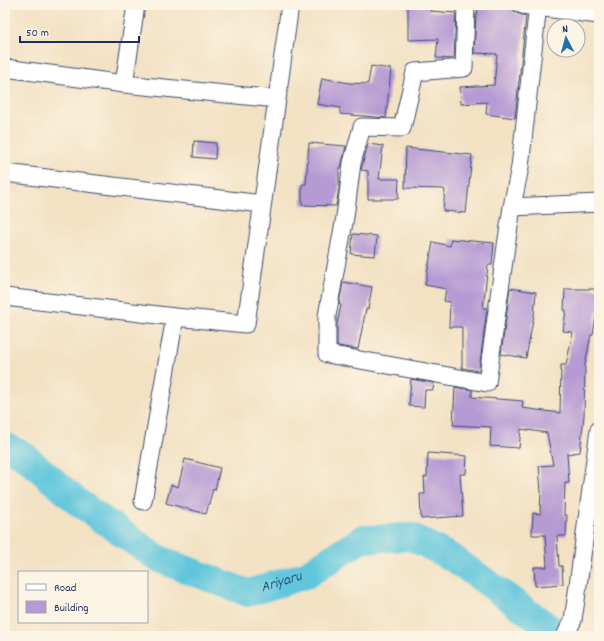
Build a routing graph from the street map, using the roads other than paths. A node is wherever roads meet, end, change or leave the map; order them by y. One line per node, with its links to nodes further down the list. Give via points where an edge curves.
1 (136, 5): 7 (street)
2 (290, 5): 8 (street)
3 (466, 5): 12 (street, via 464,68 415,72 402,128 362,127 352,163 327,316 327,354 487,383)
4 (533, 6): 5 (street); 12 (street, via 520,167)
5 (599, 15)
6 (5, 68): 7 (street)
7 (124, 84): 8 (street)
8 (277, 99): 11 (street)
9 (5, 173): 11 (street)
10 (599, 203): 12 (street)
11 (262, 204): 14 (street, via 246,324)
12 (512, 207)
13 (5, 297): 14 (street)
14 (175, 317): 16 (street)
15 (599, 430): 17 (street, via 573,620)
16 (143, 501)
17 (565, 636)

